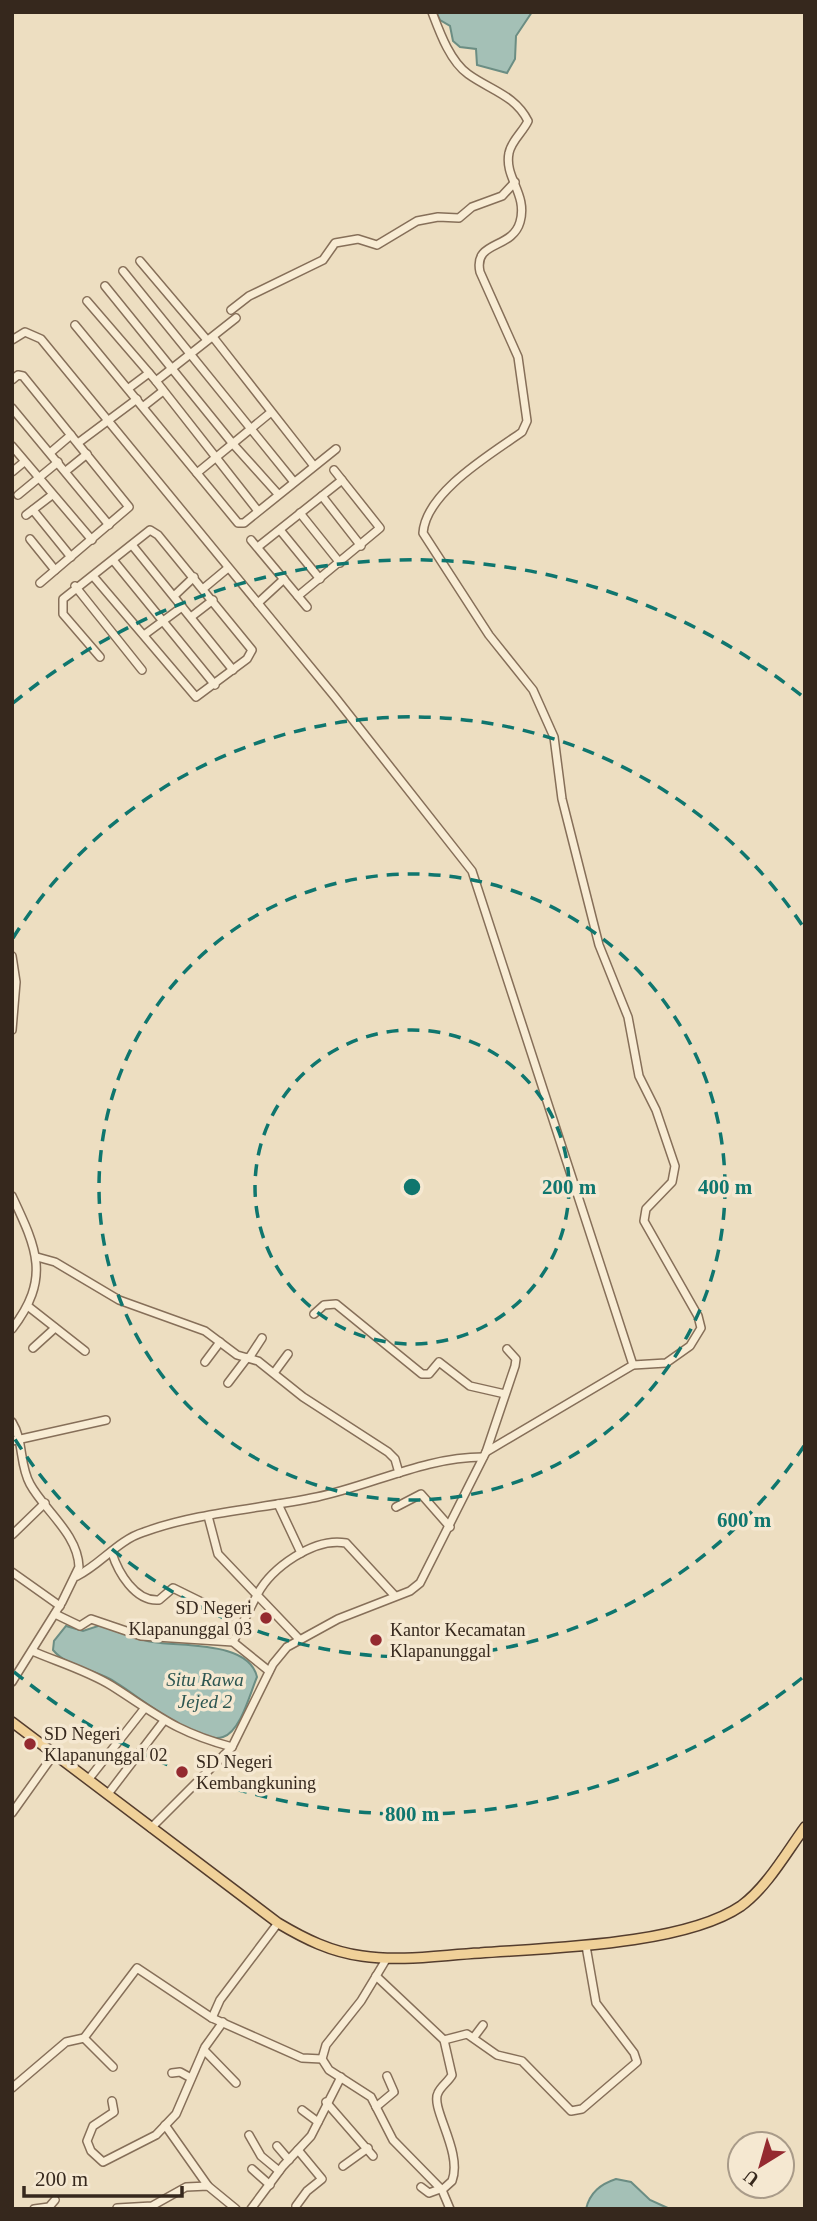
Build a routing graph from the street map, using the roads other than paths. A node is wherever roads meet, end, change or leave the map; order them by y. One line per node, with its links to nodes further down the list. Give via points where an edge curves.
1 (432, 12): 2 (street, via 459,65 522,108 528,121 509,151)
2 (515, 182): 7 (street, via 502,196 472,206 459,218 417,221 377,245 358,239 335,243 323,260 278,280); 98 (street, via 523,203 518,228 508,241 483,252 478,261 518,357 526,425 448,488 423,533 489,635 533,690 550,725 567,821 598,945 628,1017 639,1076 675,1166 672,1182 646,1209 644,1221 701,1328 690,1346 666,1363)
3 (140, 261): 10 (street)
4 (123, 271): 12 (street)
5 (105, 286): 13 (street)
6 (87, 302): 14 (street)
7 (231, 310)
8 (236, 318): 10 (street)
9 (75, 325): 17 (street)
10 (210, 339): 12 (street); 22 (street)
11 (12, 340): 23 (street, via 25,332 41,339)
12 (192, 353): 13 (street); 24 (street)
13 (174, 368): 16 (street); 27 (street)
14 (149, 373): 16 (street); 17 (street)
15 (12, 380): 25 (street, via 23,376)
16 (156, 381): 18 (street)
17 (128, 388): 19 (street)
18 (163, 391): 20 (street); 32 (street)
19 (137, 399): 20 (street); 23 (street)
20 (144, 406): 39 (street)
21 (12, 408): 30 (street)
22 (270, 413): 24 (street); 35 (street)
23 (107, 420): 26 (street); 60 (street)
24 (251, 429): 27 (street); 42 (street)
25 (71, 435): 26 (street); 30 (street)
26 (78, 443): 31 (street)
27 (233, 444): 32 (street); 43 (street)
28 (12, 446): 33 (street)
29 (336, 449): 35 (street)
30 (50, 453): 34 (street)
31 (87, 454): 37 (street); 49 (street, via 129,507)
32 (215, 459): 39 (street); 47 (street)
33 (24, 462): 38 (street); 40 (street)
34 (58, 462): 37 (street); 40 (street)
35 (314, 466): 42 (street)
36 (334, 470): 41 (street)
37 (66, 471): 49 (street)
38 (12, 472)
39 (197, 473): 47 (street, via 238,523)
40 (39, 478): 44 (street); 45 (street)
41 (342, 480): 46 (street); 56 (street, via 380,528)
42 (294, 482): 43 (street)
43 (278, 494): 47 (street)
44 (18, 495)
45 (52, 495): 52 (street); 57 (street, via 30,513)
46 (322, 496): 48 (street); 56 (street)
47 (258, 511)
48 (300, 513): 50 (street); 59 (street)
49 (109, 525): 52 (street)
50 (280, 530): 55 (street); 65 (street)
51 (30, 539): 61 (street)
52 (92, 540): 57 (street)
53 (251, 540): 55 (street)
54 (132, 545): 58 (street); 63 (street, via 148,530 153,531); 69 (street)
55 (259, 546): 64 (street)
56 (361, 546): 59 (street)
57 (71, 557): 61 (street)
58 (113, 559): 62 (street); 76 (street)
59 (340, 563): 65 (street)
60 (228, 568): 68 (street); 72 (street)
61 (55, 570): 66 (street)
62 (93, 576): 67 (street); 77 (street)
63 (194, 578): 68 (street); 69 (street)
64 (284, 579): 70 (street); 72 (street)
65 (320, 579): 70 (street)
66 (40, 583)
67 (75, 586): 78 (street, via 63,598 63,614); 79 (street)
68 (204, 588): 71 (street)
69 (174, 595): 73 (street)
70 (298, 596): 74 (street)
71 (213, 600): 75 (street); 80 (street, via 251,650)
72 (258, 603): 98 (street, via 472,871)
73 (182, 607): 75 (street); 76 (street)
74 (307, 607)
75 (191, 617): 80 (street)
76 (163, 621): 77 (street); 81 (street)
77 (144, 635): 81 (street, via 195,696)
78 (100, 657)
79 (142, 670)
80 (233, 670): 81 (street)
81 (215, 685)
82 (12, 956): 83 (street, via 16,982)
83 (12, 1030)
84 (12, 1196): 85 (street)
85 (37, 1257): 86 (street, via 36,1287); 91 (street, via 49,1259 119,1300 200,1329)
86 (29, 1307): 88 (street); 89 (street)
87 (314, 1314): 101 (street, via 324,1305 335,1304 419,1372 429,1374 439,1363 470,1386)
88 (55, 1328): 92 (street); 94 (street)
89 (12, 1329)
90 (262, 1338): 96 (street)
91 (220, 1342): 96 (street); 97 (street)
92 (33, 1348)
93 (507, 1349): 101 (street, via 516,1359)
94 (85, 1351)
95 (288, 1353): 99 (street)
96 (248, 1358): 99 (street); 100 (street)
97 (205, 1362)
98 (633, 1365): 105 (street)
99 (274, 1373): 106 (street, via 388,1452)
100 (228, 1383)
101 (505, 1394): 105 (street)
102 (106, 1420): 104 (street)
103 (12, 1422): 104 (street)
104 (16, 1440): 107 (street, via 24,1472)
105 (484, 1454): 106 (street, via 440,1460); 111 (street)
106 (399, 1473): 108 (street)
107 (45, 1503): 112 (street); 116 (street, via 74,1547 79,1561)
108 (278, 1504): 110 (street); 114 (street)
109 (396, 1507): 111 (street, via 422,1495)
110 (208, 1516): 113 (street, via 144,1531); 117 (street, via 220,1558)
111 (450, 1527): 118 (street, via 420,1583)
112 (12, 1535)
113 (112, 1553): 116 (street); 121 (street, via 124,1578 148,1598 159,1600 173,1588)
114 (301, 1553): 117 (street, via 271,1575); 118 (street, via 346,1543)
115 (12, 1572): 119 (street)
116 (77, 1576): 119 (street)
117 (257, 1595): 122 (street); 123 (street)
118 (395, 1596): 122 (street)
119 (60, 1606): 120 (street)
120 (55, 1614): 123 (street, via 80,1626 92,1619 141,1636); 124 (street)
121 (230, 1616)
122 (299, 1639): 125 (street, via 280,1654)
123 (233, 1642): 125 (street)
124 (32, 1651): 126 (street); 127 (street, via 105,1682)
125 (269, 1671): 130 (street)
126 (12, 1682)
127 (144, 1709): 129 (street); 132 (street)
128 (12, 1722): 131 (main road)
129 (163, 1722): 130 (street, via 194,1737); 133 (street)
130 (232, 1747): 136 (street)
131 (54, 1754): 132 (main road); 134 (street)
132 (88, 1780): 133 (main road)
133 (108, 1794): 136 (main road)
134 (12, 1813)
135 (805, 1827): 138 (main road, via 755,1891 733,1910 650,1936)
136 (151, 1828): 137 (main road)
137 (278, 1923): 139 (main road, via 330,1949); 141 (street, via 220,2000)
138 (586, 1946): 139 (main road); 144 (street, via 596,2003 637,2062 582,2109 570,2110 525,2063 497,2055)
139 (387, 1958): 140 (street)
140 (376, 1976): 146 (street); 148 (street)
141 (212, 2018): 142 (street); 145 (street, via 137,1968)
142 (223, 2022): 147 (street); 148 (street, via 302,2058)
143 (483, 2025): 144 (street)
144 (474, 2037): 146 (street, via 462,2034)
145 (85, 2038): 149 (street); 155 (street, via 62,2045)
146 (444, 2040): 174 (street, via 452,2075 436,2101 455,2165 452,2181)
147 (204, 2050): 153 (street); 154 (street)
148 (322, 2059): 151 (street)
149 (113, 2067)
150 (172, 2073): 153 (street)
151 (341, 2077): 157 (street); 158 (street, via 367,2093)
152 (387, 2077): 158 (street, via 394,2092)
153 (191, 2078): 161 (street, via 176,2113)
154 (236, 2082)
155 (12, 2088)
156 (112, 2101): 161 (street, via 114,2112 93,2126 87,2141 103,2162 156,2135)
157 (326, 2102): 160 (street); 164 (street)
158 (376, 2106): 174 (street, via 393,2140)
159 (302, 2110): 160 (street)
160 (318, 2122): 165 (street)
161 (165, 2125): 172 (street)
162 (248, 2135): 170 (street, via 261,2156)
163 (277, 2146): 167 (street)
164 (368, 2148): 166 (street); 168 (street)
165 (298, 2150): 167 (street); 177 (street, via 322,2179)
166 (373, 2156)
167 (289, 2160): 170 (street)
168 (343, 2166)
169 (252, 2169): 171 (street)
170 (279, 2171): 171 (street)
171 (270, 2185): 180 (street)
172 (208, 2186): 176 (street, via 186,2187 152,2206); 179 (street)
173 (421, 2187): 174 (street, via 429,2193)
174 (441, 2189): 181 (street)
175 (55, 2200): 178 (street, via 49,2207)
176 (117, 2208)
177 (295, 2208)
178 (34, 2209)
179 (236, 2209)
180 (251, 2209)
181 (450, 2209)

